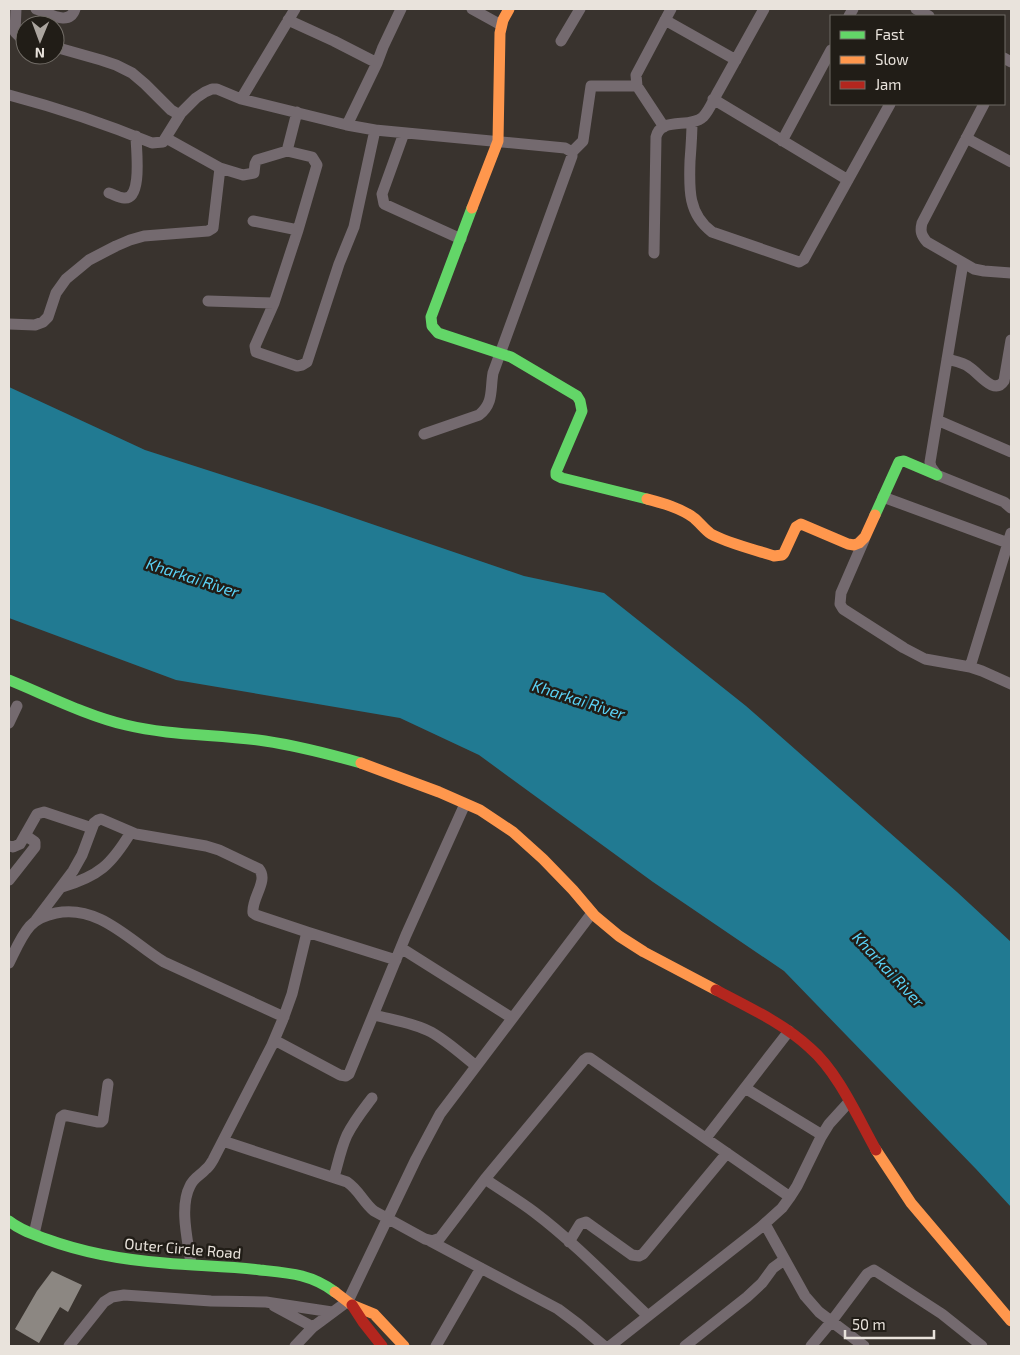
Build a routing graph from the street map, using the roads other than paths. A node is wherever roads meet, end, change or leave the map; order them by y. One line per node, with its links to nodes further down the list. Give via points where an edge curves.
1 (36, 9): 2 (street, via 69,18)
2 (75, 9)
3 (295, 9): 12 (street)
4 (402, 9): 19 (street)
5 (472, 9): 14 (street)
6 (509, 9): 14 (street)
7 (580, 9): 15 (street)
8 (671, 9): 13 (street)
9 (764, 9): 18 (street)
10 (916, 9): 11 (street)
11 (927, 15)
12 (288, 20): 19 (street); 22 (street)
13 (665, 20): 18 (street); 20 (street, via 638,71)
14 (501, 25): 36 (street)
15 (561, 41)
16 (65, 50): 27 (street, via 108,62 132,73 171,110)
17 (830, 52): 37 (street)
18 (736, 60): 23 (street)
19 (377, 63): 29 (street)
20 (637, 86): 30 (street); 39 (street, via 591,86 583,140)
21 (9, 96): 33 (street)
22 (241, 98): 26 (street); 27 (street, via 208,90)
23 (713, 99): 28 (street, via 703,117); 37 (street)
24 (889, 105): 42 (street)
25 (983, 105): 35 (street)
26 (297, 112): 29 (street); 38 (street)
27 (181, 113): 34 (street)
28 (692, 122): 30 (street); 42 (street, via 690,196 698,217 712,232 802,261)
29 (347, 125): 31 (street)
30 (664, 127): 47 (street, via 656,137)
31 (375, 130): 32 (street); 51 (street, via 354,227 307,362 302,365 292,365 256,352 255,346)
32 (404, 133): 36 (street); 46 (street, via 382,194 384,204)
33 (136, 136): 34 (street, via 158,144); 43 (street, via 138,172 135,189 125,199)
34 (166, 138): 41 (street)
35 (966, 138): 40 (street); 48 (street, via 921,230 927,242)
36 (498, 141): 39 (street, via 565,148); 46 (street)
37 (782, 141): 42 (street)
38 (287, 151): 41 (street, via 257,160 254,173 243,175); 45 (street, via 312,156 317,165)
39 (572, 152): 54 (street)
40 (1011, 162)
41 (220, 168): 52 (street, via 212,228 208,231 144,236 116,246 90,260 66,279 43,322 35,325)
42 (848, 180)
43 (108, 193)
44 (253, 221): 45 (street)
45 (298, 230): 51 (street)
46 (461, 239): 54 (street, via 431,316 431,324 438,333)
47 (654, 253)
48 (962, 263): 49 (street, via 984,272); 55 (street)
49 (1011, 273)
50 (208, 301): 51 (street)
51 (274, 303)
52 (9, 324)
53 (1011, 340): 55 (street, via 1004,381 997,386 988,384 968,366)
54 (501, 353): 57 (street, via 485,410 479,416); 63 (street, via 521,362 580,401 582,411 556,475 662,503 694,518 720,538 774,556 784,553 796,527 802,524 848,544 859,544)
55 (947, 359): 56 (street)
56 (937, 420): 58 (street); 59 (street, via 930,462)
57 (424, 434)
58 (1011, 452)
59 (937, 474): 60 (street, via 899,462); 61 (street, via 1004,502)
60 (883, 497): 62 (street); 63 (street)
61 (1011, 508)
62 (1010, 538): 64 (street)
63 (864, 540): 64 (street, via 841,593 843,609 925,659)
64 (970, 667): 66 (street)
65 (9, 680): 69 (street, via 125,725 264,741 318,751)
66 (1011, 684)
67 (17, 706): 68 (street)
68 (9, 723)
69 (465, 804): 76 (street, via 513,832 549,865); 79 (street)
70 (92, 828): 71 (street, via 101,819); 72 (street, via 40,812); 75 (street, via 74,871)
71 (131, 832): 75 (street, via 102,869 86,880); 78 (street, via 206,846 259,869 263,878 253,913)
72 (25, 835): 73 (street, via 17,846); 74 (street, via 35,847)
73 (9, 846)
74 (9, 880)
75 (62, 888): 77 (street)
76 (592, 913): 84 (street); 85 (street, via 644,952)
77 (36, 920): 81 (street, via 28,928); 83 (street, via 48,914 72,912 104,921 164,962)
78 (307, 932): 80 (street); 83 (street)
79 (401, 948): 80 (street); 84 (street)
80 (396, 960): 82 (street)
81 (9, 963)
82 (374, 1015): 86 (street, via 346,1076 280,1043); 87 (street, via 430,1032)
83 (284, 1017): 86 (street)
84 (512, 1018): 87 (street)
85 (789, 1031): 89 (street); 91 (street, via 811,1048 834,1076)
86 (272, 1045): 94 (street)
87 (476, 1066): 99 (street, via 429,1132)
88 (108, 1084): 102 (street, via 102,1122 61,1116)
89 (745, 1088): 92 (street); 93 (street)
90 (372, 1098): 96 (street, via 348,1134)
91 (849, 1102): 92 (street); 112 (street, via 911,1203)
92 (822, 1135): 98 (street)
93 (706, 1138): 95 (street); 97 (street, via 587,1058)
94 (223, 1141): 96 (street); 106 (street, via 206,1170 196,1176 185,1200)
95 (727, 1153): 98 (street); 104 (street, via 643,1254 632,1255 586,1222 580,1224)
96 (334, 1177): 99 (street, via 354,1186 368,1207)
97 (485, 1180): 103 (street, via 440,1238); 104 (street, via 534,1212)
98 (790, 1197): 101 (street)
99 (388, 1219): 103 (street); 109 (street)
100 (9, 1221): 102 (street, Outer Circle Road)
101 (765, 1224): 105 (street); 111 (street)
102 (34, 1234): 106 (street, Outer Circle Road, via 109,1256)
103 (430, 1240): 107 (street)
104 (569, 1242): 111 (street)
105 (784, 1260): 113 (street, via 805,1296); 122 (street, via 748,1297)
106 (191, 1264): 109 (street, Outer Circle Road, via 301,1275 317,1280)
107 (481, 1268): 119 (street); 120 (street, via 558,1309)
108 (266, 1302): 110 (street); 114 (street); 115 (street, via 112,1297 104,1302)
109 (350, 1303): 110 (street); 117 (street, Outer Circle Road); 118 (street, Outer Circle Road, via 374,1314)
110 (332, 1312): 114 (street)
111 (648, 1316): 121 (street)
112 (1011, 1321)
113 (831, 1322): 123 (street); 124 (street); 125 (street, via 867,1274 874,1270 942,1314)
114 (313, 1327): 116 (street)
115 (69, 1346)
116 (294, 1346)
117 (382, 1346)
118 (404, 1346)
119 (436, 1346)
120 (604, 1346)
121 (610, 1346)
122 (685, 1346)
123 (811, 1346)
124 (864, 1346)
125 (982, 1346)

